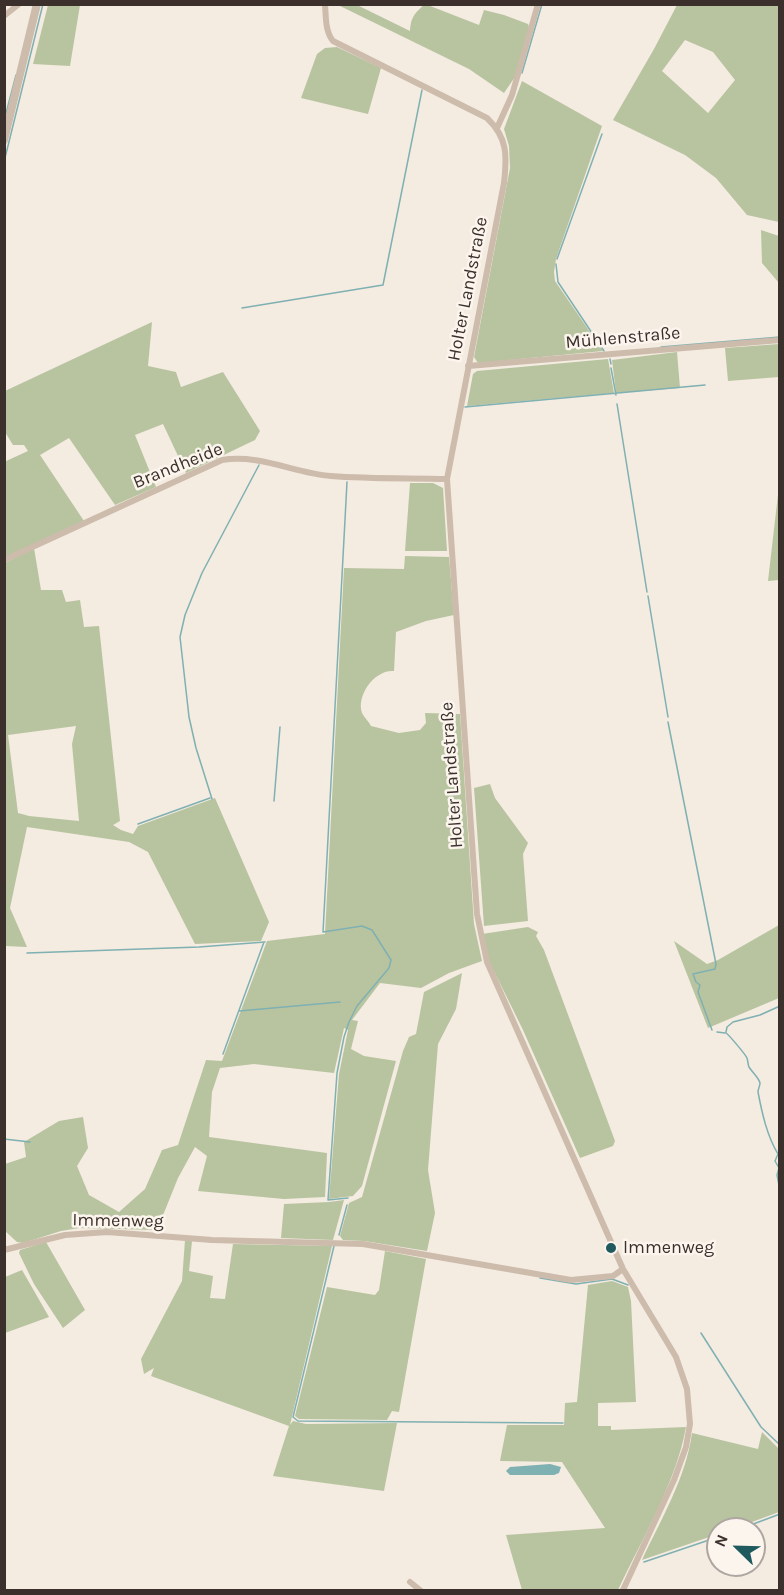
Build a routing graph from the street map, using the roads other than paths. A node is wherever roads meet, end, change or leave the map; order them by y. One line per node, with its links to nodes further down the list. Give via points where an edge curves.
1 (19, 4): 5 (street)
2 (38, 4): 7 (street)
3 (325, 4): 6 (street, via 327,28 333,41 464,105)
4 (538, 4): 6 (street, via 512,94)
5 (4, 16)
6 (497, 128): 9 (street, Holter Landstraße, via 507,159)
7 (4, 141)
8 (780, 340): 9 (street, Mühlenstraße)
9 (468, 366): 10 (street, Holter Landstraße)
10 (447, 479): 11 (street, Brandheide, via 329,476 258,460 222,460); 13 (street, Holter Landstraße, via 479,931 487,962)
11 (4, 560)
12 (4, 1250): 13 (street, Immenweg, via 65,1235 107,1232 212,1240 363,1244 571,1280 613,1276)
13 (623, 1269): 16 (street, Holter Landstraße, via 682,1369 690,1424 674,1480)
14 (410, 1582): 15 (street)
15 (420, 1590)
16 (623, 1590)

